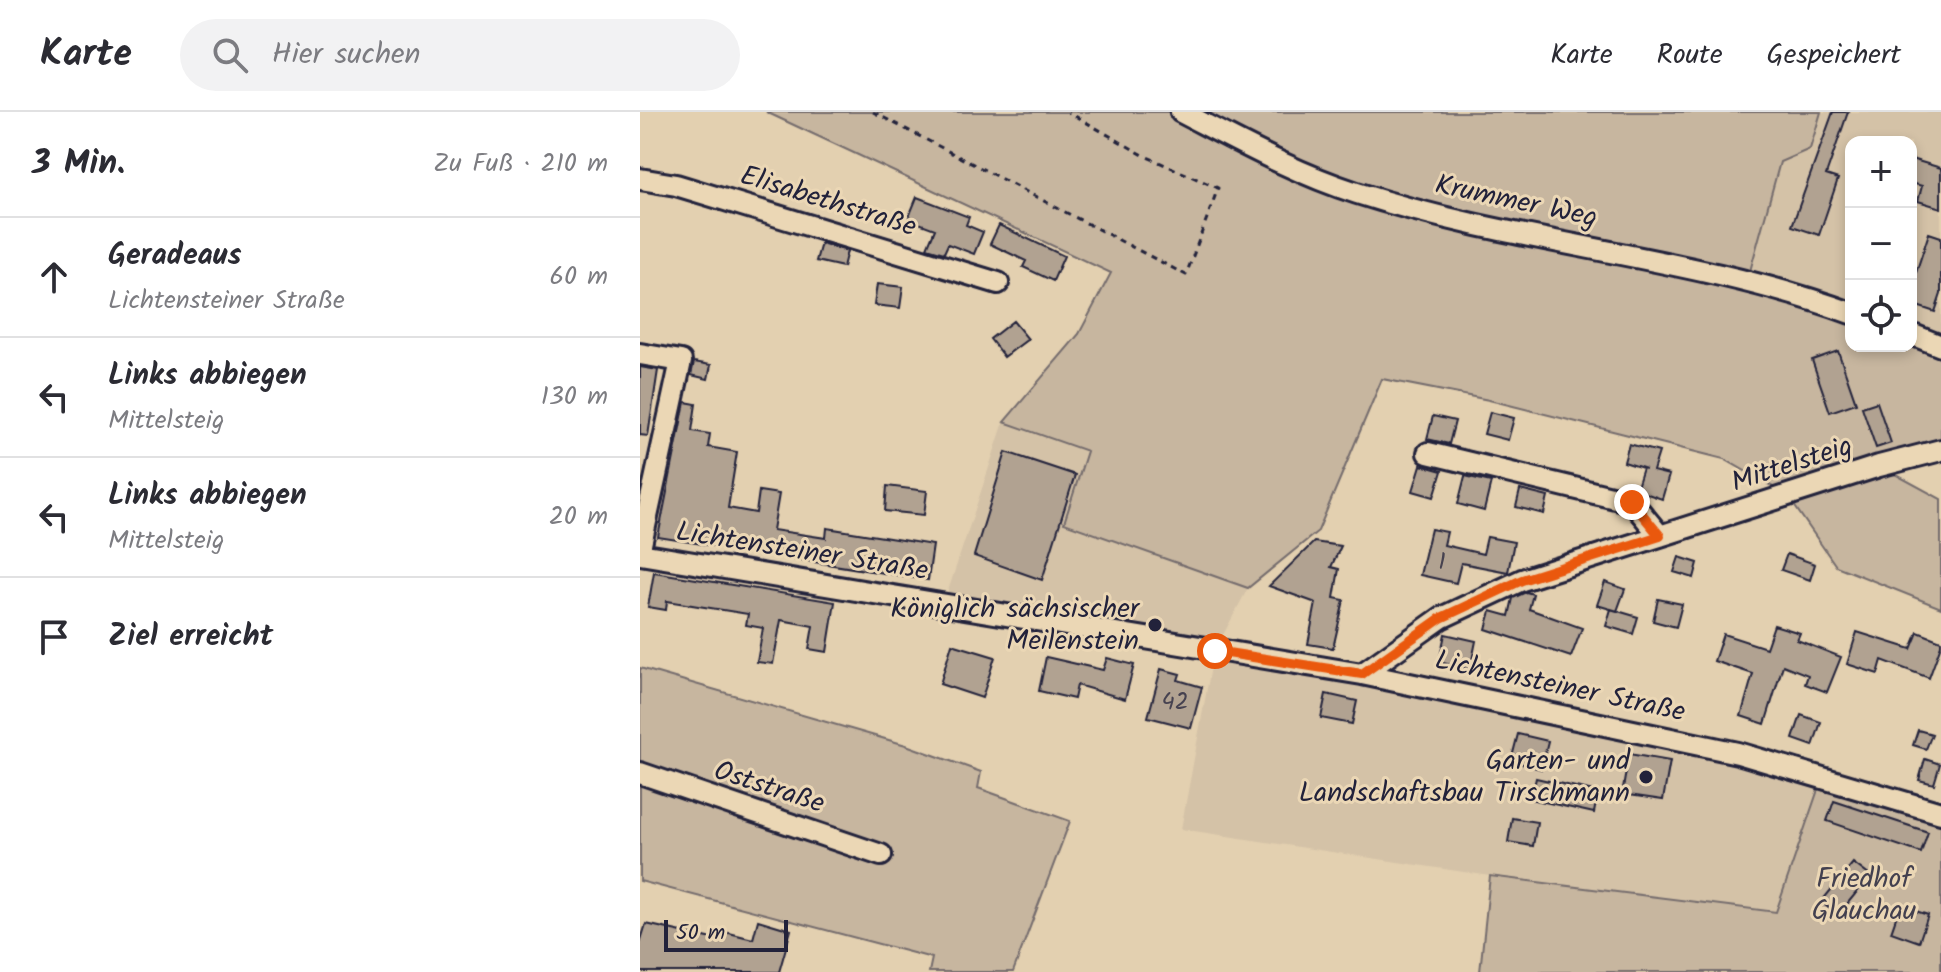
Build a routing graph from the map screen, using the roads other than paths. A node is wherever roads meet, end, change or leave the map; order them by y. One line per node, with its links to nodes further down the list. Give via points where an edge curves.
1 (1181, 112): 4 (street, Krummer Weg, via 1290,169 1356,193 1666,262)
2 (640, 179): 3 (street, Elisabethstraße, via 676,185)
3 (998, 283)
4 (1845, 311)
5 (1917, 336): 6 (street)
6 (1941, 346)
7 (640, 354): 11 (street, via 681,361)
8 (1941, 450): 10 (street, Mittelsteig)
9 (1428, 453): 10 (street, via 1632,502)
10 (1660, 536): 12 (street, Mittelsteig, via 1508,586 1441,618)
11 (640, 551): 12 (street, Lichtensteiner Straße)
12 (1362, 674): 14 (street, Lichtensteiner Straße, via 1738,753)
13 (640, 773): 15 (street, Oststraße)
14 (1941, 813)
15 (881, 855)

